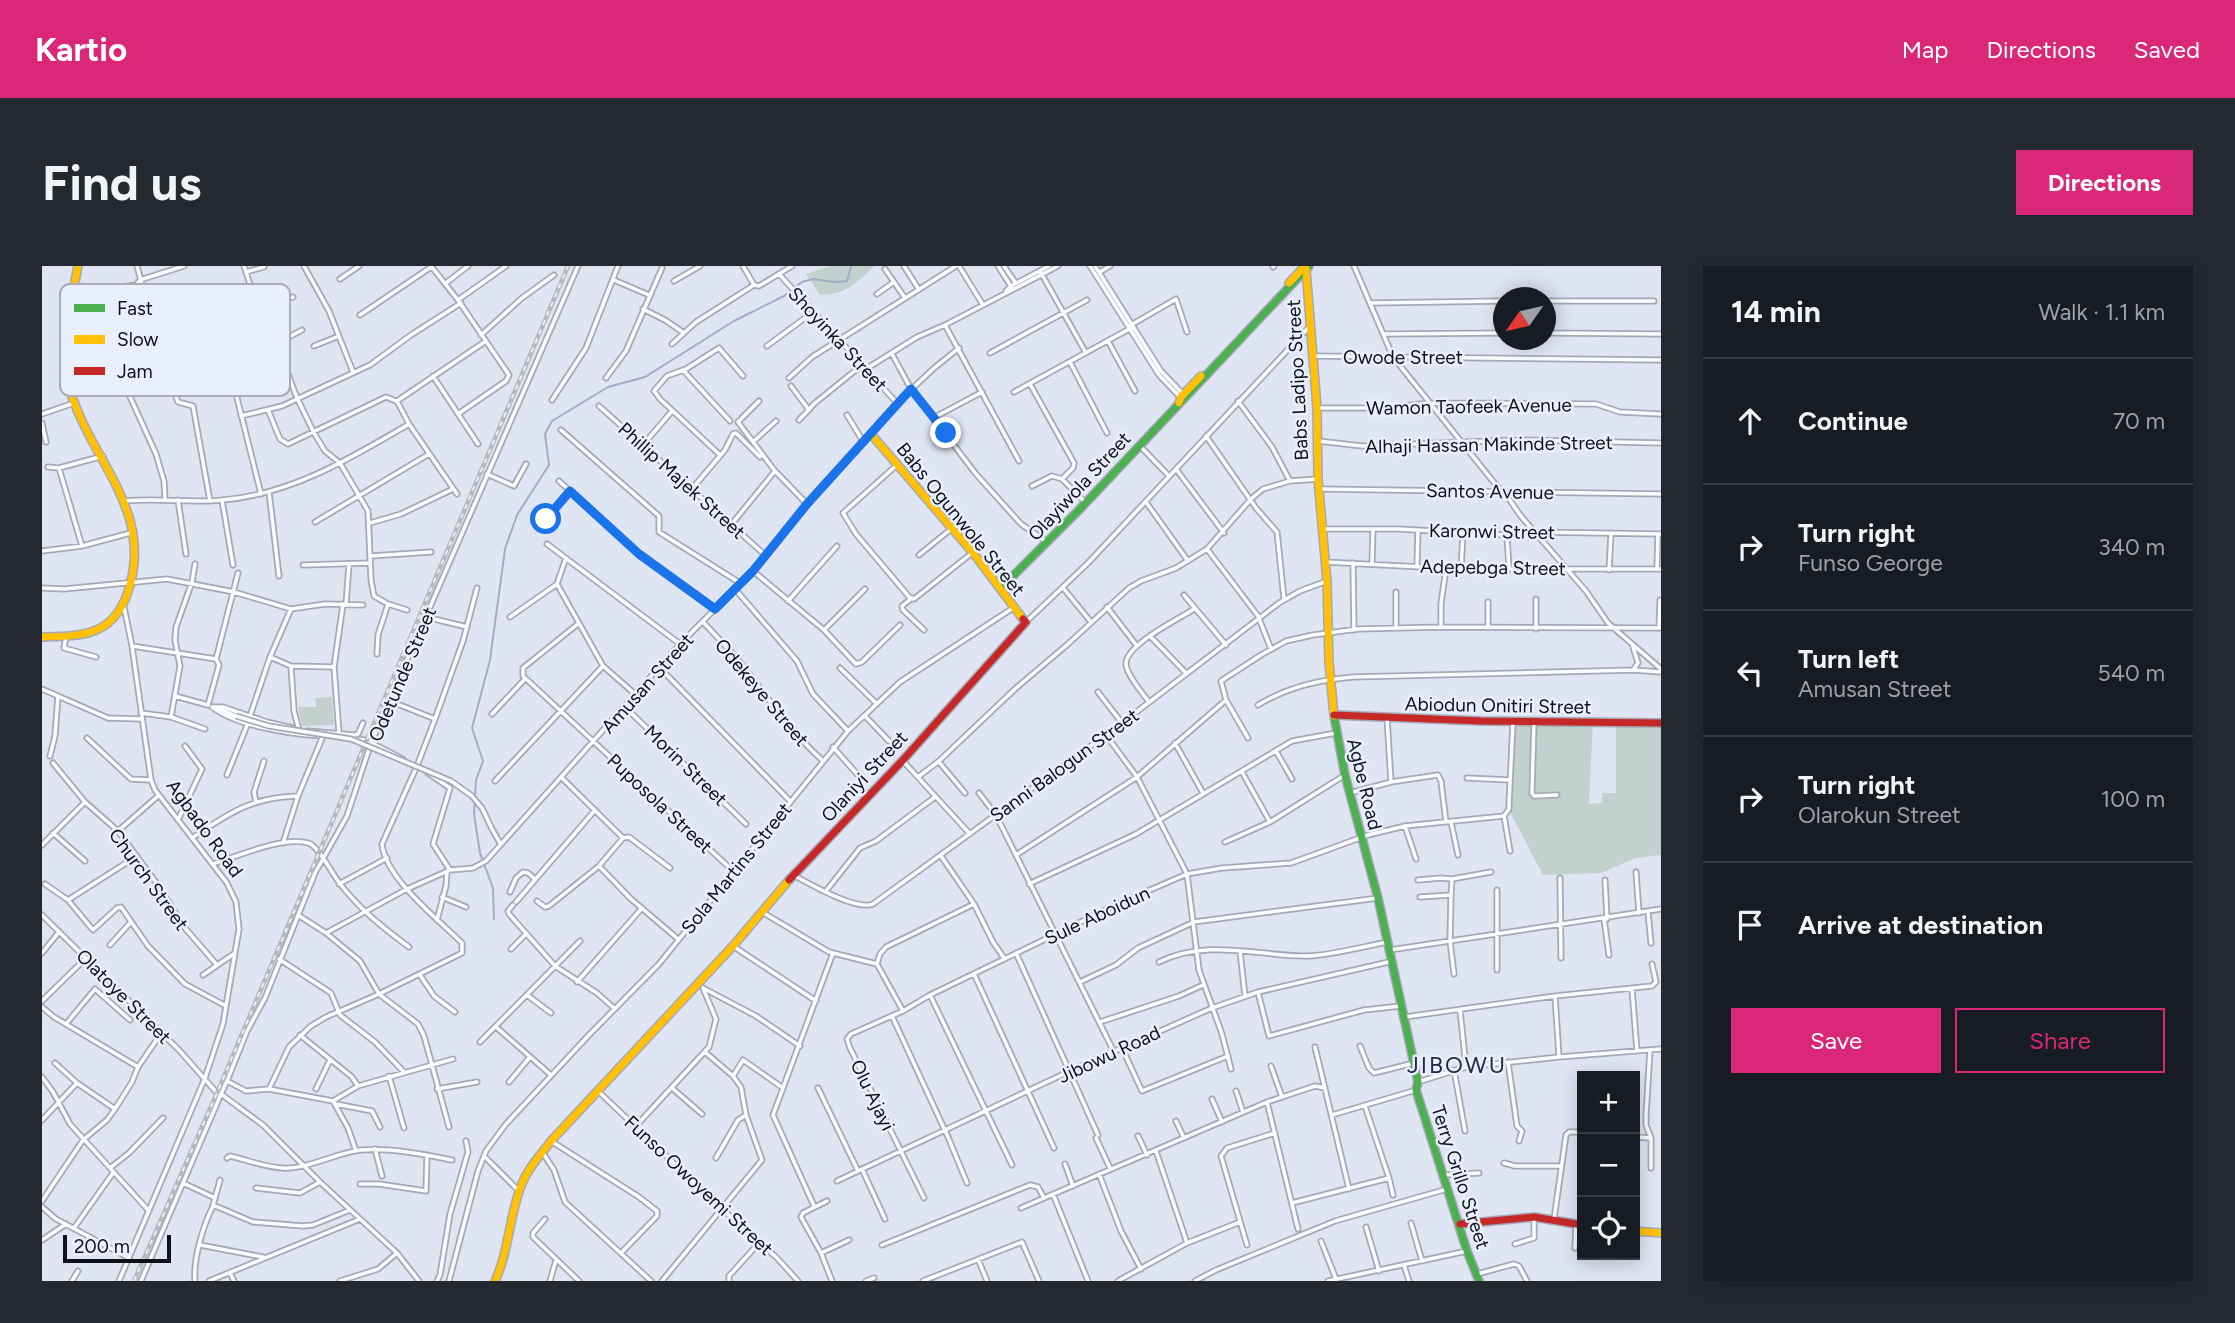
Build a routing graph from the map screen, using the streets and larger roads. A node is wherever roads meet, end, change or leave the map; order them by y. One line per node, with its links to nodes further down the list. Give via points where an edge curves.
1 (78, 266): 38 (street, Agbado Road)
2 (138, 266): 33 (street)
3 (184, 266): 22 (street)
4 (304, 266): 72 (street)
5 (359, 266): 32 (street)
6 (431, 266): 37 (street); 59 (street)
7 (468, 266): 37 (street)
8 (506, 266): 53 (street)
9 (578, 266): 156 (street, Odetunde Street)
10 (618, 266): 34 (street)
11 (700, 266): 35 (street)
12 (743, 266): 41 (street)
13 (792, 266): 30 (street)
14 (904, 266): 43 (street)
15 (958, 266): 43 (street); 55 (street)
16 (1001, 266): 42 (street)
17 (1049, 266): 29 (street)
18 (1056, 266): 29 (street)
19 (1092, 266): 28 (street); 62 (street)
20 (1110, 266): 28 (street)
21 (1354, 266): 54 (street)
22 (175, 267): 33 (street)
23 (264, 267): 26 (street)
24 (1307, 267): 61 (street, Babs Ladipo Street); 106 (street, Olayiwola Street)
25 (662, 268): 45 (street)
26 (245, 269)
27 (885, 269): 36 (street)
28 (1099, 272): 62 (street)
29 (1041, 273): 42 (street); 58 (street)
30 (779, 274): 41 (street, via 763,285); 57 (street, Shoyinka Street)
31 (554, 275): 70 (street)
32 (340, 279)
33 (140, 280): 39 (street); 40 (street)
34 (614, 280): 45 (street); 107 (street, via 586,348)
35 (674, 281)
36 (894, 282): 44 (street); 48 (street)
37 (446, 283): 53 (street)
38 (74, 284)
39 (137, 284)
40 (141, 284)
41 (754, 285): 65 (street)
42 (1015, 287): 55 (street)
43 (918, 288): 48 (street)
44 (877, 293)
45 (649, 295): 56 (street)
46 (293, 297): 47 (street)
47 (290, 298)
48 (905, 298): 73 (street)
49 (1087, 300): 58 (street)
50 (1493, 301): 54 (street)
51 (1556, 301): 52 (street)
52 (1654, 301)
53 (460, 302): 70 (street); 89 (street)
54 (1370, 303): 68 (street)
55 (983, 306): 60 (street)
56 (643, 309): 65 (street); 93 (street, via 626,351)
57 (813, 312): 73 (street, Shoyinka Street); 78 (street)
58 (1063, 313): 80 (street); 81 (street)
59 (360, 315)
60 (945, 325): 79 (street); 82 (street)
61 (1310, 326): 83 (street, Babs Ladipo Street); 110 (street, Olaniyi Street)
62 (1131, 327): 64 (street, via 1176,299); 75 (street); 106 (street)
63 (302, 330): 71 (street)
64 (1187, 332)
65 (684, 333): 76 (street)
66 (1493, 333): 68 (street)
67 (1556, 333): 69 (street)
68 (1383, 334): 84 (street)
69 (1661, 334)
70 (481, 335): 74 (street)
71 (290, 336)
72 (339, 336): 77 (street); 89 (street)
73 (839, 340): 87 (street, Shoyinka Street); 94 (street)
74 (486, 341): 90 (street); 120 (street, via 509,378)
75 (1108, 341): 81 (street); 98 (street)
76 (672, 344)
77 (314, 346)
78 (767, 346)
79 (960, 348): 97 (street, Amusan Street); 99 (street)
80 (990, 353)
81 (1086, 353): 86 (street)
82 (892, 354): 87 (street); 97 (street)
83 (1312, 356): 84 (street, Owode Street); 115 (street, Babs Ladipo Street)
84 (1393, 357): 85 (street, Owode Street); 113 (street)
85 (1661, 360)
86 (1070, 362): 95 (street); 132 (street)
87 (864, 367): 112 (street, Shoyinka Street); 117 (street)
88 (683, 370): 91 (street, via 719,348); 118 (street, via 654,388); 127 (street)
89 (353, 372): 105 (street)
90 (433, 376): 108 (street); 120 (street)
91 (743, 376)
92 (290, 378): 105 (street)
93 (606, 378)
94 (789, 378)
95 (1030, 384): 100 (street); 158 (street, via 1074,463)
96 (791, 386): 117 (street)
97 (911, 389): 112 (street, Amusan Street); 124 (street)
98 (1135, 391)
99 (982, 392): 124 (street); 148 (street)
100 (1014, 392)
101 (71, 396): 111 (street, Agbado Road)
102 (129, 396): 171 (street, via 156,454)
103 (176, 396): 176 (street, via 178,402 193,406)
104 (235, 396): 123 (street)
105 (297, 398): 116 (street); 131 (street)
106 (1183, 398): 143 (street, Olayiwola Street)
107 (552, 400)
108 (397, 401): 129 (street); 131 (street, via 386,397)
109 (759, 401): 136 (street, via 738,421)
110 (1238, 401): 134 (street, Olaniyi Street); 161 (street)
111 (74, 403): 119 (street); 146 (street, Agbado Road)
112 (897, 403): 133 (street, Amusan Street)
113 (1430, 403): 115 (street, Wamon Taofeek Avenue); 121 (street, Wamon Taofeek Avenue, via 1596,404 1620,412); 138 (street)
114 (599, 406): 142 (street, Phillip Majek Street)
115 (1317, 408): 137 (street, Babs Ladipo Street)
116 (268, 410): 123 (street); 131 (street, via 283,443)
117 (809, 410): 125 (street)
118 (672, 411): 142 (street); 145 (street)
119 (42, 414)
120 (458, 414): 141 (street)
121 (1661, 414)
122 (847, 415): 139 (street)
123 (241, 416): 168 (street)
124 (934, 417): 195 (street, via 1003,506)
125 (799, 420)
126 (776, 421): 136 (street)
127 (730, 422)
128 (42, 423): 135 (street)
129 (409, 424): 144 (street); 149 (street)
130 (561, 430): 230 (street, via 659,516 659,532)
131 (314, 433): 149 (street)
132 (1107, 433)
133 (871, 434): 139 (street, Amusan Street); 151 (street, Babs Ogunwole Street)
134 (1206, 436): 154 (street, Olaniyi Street); 172 (street)
135 (46, 442)
136 (754, 442): 155 (street)
137 (1318, 442): 138 (street, Alhaji Hassan Makinde Street, via 1362,446); 159 (street, Babs Ladipo Street)
138 (1461, 442): 140 (street, Alhaji Hassan Makinde Street); 165 (street)
139 (864, 443): 179 (street, Amusan Street)
140 (1661, 443)
141 (478, 444)
142 (643, 444): 164 (street, Phillip Majek Street)
143 (1139, 445): 157 (street); 178 (street, Olayiwola Street)
144 (429, 454): 170 (street); 182 (street, via 455,492)
145 (720, 455): 147 (street, via 736,433); 164 (street)
146 (103, 456): 153 (street); 175 (street, Agbado Road)
147 (760, 457)
148 (1019, 461)
149 (340, 463): 167 (street); 170 (street)
150 (526, 464): 156 (street, via 514,486)
151 (898, 464): 184 (street, Babs Ogunwole Street); 241 (street, via 843,513)
152 (48, 467): 153 (street)
153 (59, 468): 197 (street)
154 (1176, 469): 157 (street, Olaniyi Street); 190 (street)
155 (775, 471): 179 (street); 183 (street)
156 (487, 474): 257 (street, Odetunde Street)
157 (1169, 476): 177 (street, Olaniyi Street)
158 (1062, 479): 162 (street, via 1050,476); 178 (street)
159 (1318, 480): 161 (street); 163 (street, Babs Ladipo Street)
160 (559, 481): 166 (street)
161 (1290, 481): 172 (street, via 1264,489)
162 (1032, 486)
163 (1319, 489): 165 (street, Santos Avenue); 185 (street, Agbe Road)
164 (691, 490): 183 (street, Phillip Majek Street)
165 (1502, 490): 169 (street, Santos Avenue); 189 (street)
166 (570, 491): 180 (street); 254 (street, via 639,554)
167 (269, 492): 168 (street); 226 (street)
168 (261, 494): 174 (street)
169 (1661, 494)
170 (360, 496): 181 (street); 182 (street)
171 (165, 499): 173 (street); 175 (street)
172 (1251, 499): 190 (street); 242 (street, via 1277,532)
173 (177, 500): 176 (street); 203 (street)
174 (222, 500): 176 (street); 214 (street)
175 (125, 501): 188 (street, Agbado Road)
176 (210, 501)
177 (1146, 502): 208 (street); 235 (street, Olaniyi Street)
178 (1086, 503): 195 (street, Olayiwola Street)
179 (807, 504): 204 (street, Amusan Street)
180 (546, 519)
181 (315, 522)
182 (370, 523): 206 (street)
183 (732, 525): 204 (street, Phillip Majek Street)
184 (951, 529): 202 (street, Babs Ogunwole Street); 205 (street)
185 (1323, 529): 186 (street, Karonwi Street); 209 (street, Agbe Road)
186 (1373, 529): 187 (street, Karonwi Street); 213 (street)
187 (1418, 530): 191 (street, Karonwi Street); 217 (street)
188 (134, 532): 197 (street); 228 (street, Agbado Road)
189 (1534, 532): 192 (street, Karonwi Street); 194 (street, Karonwi Street); 221 (street)
190 (1224, 533): 199 (street)
191 (1463, 533): 194 (street, Karonwi Street); 219 (street)
192 (1611, 534): 193 (street, Karonwi Street); 223 (street)
193 (1660, 534): 222 (street)
194 (1507, 535): 220 (street)
195 (1049, 542): 234 (street, Olayiwola Street)
196 (547, 544): 207 (street)
197 (82, 546): 200 (street)
198 (837, 546): 245 (street)
199 (1207, 550): 208 (street); 259 (street)
200 (42, 551)
201 (431, 552): 206 (street)
202 (973, 553): 234 (street, Babs Ogunwole Street); 241 (street)
203 (186, 554)
204 (765, 555): 224 (street, Amusan Street)
205 (919, 555)
206 (370, 556): 210 (street)
207 (566, 558): 231 (street); 279 (street)
208 (1188, 561): 251 (street, via 1141,581)
209 (1325, 562): 211 (street, Adepebga Street); 227 (street, Agbe Road)
210 (370, 563): 216 (street); 248 (street, via 372,593)
211 (1353, 563): 213 (street, Adepebga Street); 274 (street)
212 (195, 564): 229 (street)
213 (1372, 564): 217 (street, Adepebga Street)
214 (233, 565)
215 (303, 565): 216 (street)
216 (349, 565): 247 (street)
217 (1417, 566): 218 (street, Adepebga Street)
218 (1446, 568): 219 (street, Adepebga Street); 266 (street)
219 (1461, 569): 220 (street, Adepebga Street)
220 (1509, 569): 221 (street, Adepebga Street)
221 (1565, 569): 223 (street, Adepebga Street); 271 (street)
222 (1659, 569): 223 (street, Adepebga Street)
223 (1609, 570)
224 (753, 571): 230 (street, Amusan Street); 245 (street)
225 (238, 573): 238 (street)
226 (279, 576)
227 (1327, 580): 242 (street, Sanni Balogun Street); 275 (street, Agbe Road)
228 (131, 582): 229 (street); 232 (street); 250 (street, Agbado Road)
229 (192, 582): 238 (street); 285 (street, via 177,621)
230 (740, 583): 236 (street, Amusan Street)
231 (557, 584): 258 (street); 263 (street)
232 (42, 588)
233 (477, 588): 265 (street)
234 (1001, 588): 252 (street, Babs Ogunwole Street)
235 (1063, 588): 261 (street, Olaniyi Street); 262 (street)
236 (735, 589): 254 (street, Amusan Street); 330 (street, via 797,662 817,700)
237 (865, 589): 272 (street)
238 (234, 592): 253 (street); 289 (street)
239 (1396, 592): 268 (street)
240 (1184, 595): 255 (street)
241 (912, 598): 273 (street, via 903,610)
242 (1285, 599): 259 (street, Sanni Balogun Street)
243 (1536, 599): 270 (street)
244 (1660, 600): 269 (street)
245 (788, 601): 272 (street)
246 (1488, 602): 267 (street)
247 (344, 604): 249 (street); 253 (street); 292 (street)
248 (388, 604): 256 (street); 286 (street)
249 (363, 605)
250 (124, 607): 276 (street, via 101,630); 281 (street, Agbado Road)
251 (1107, 607): 262 (street); 282 (street)
252 (1013, 608): 261 (street, Babs Ogunwole Street); 308 (street, Sola Martins Street, via 900,682)
253 (291, 609): 288 (street)
254 (715, 609): 260 (street, Amusan Street)
255 (1194, 609): 277 (street); 280 (street)
256 (407, 610)
257 (426, 617): 265 (street); 306 (street, Odetunde Street)
258 (510, 617)
259 (1260, 619): 280 (street, Sanni Balogun Street); 284 (street)
260 (703, 622): 279 (street, Amusan Street); 345 (street, Odekeye Street, via 779,717)
261 (1026, 622): 346 (street, Olaniyi Street)
262 (1091, 622): 348 (street)
263 (579, 623): 291 (street); 298 (street, via 523,668)
264 (900, 625): 272 (street, via 856,664)
265 (467, 627): 321 (street)
266 (1441, 627): 267 (street); 268 (street)
267 (1488, 627): 270 (street)
268 (1396, 628): 274 (street)
269 (1660, 628): 271 (street)
270 (1536, 629): 271 (street)
271 (1614, 629): 283 (street)
272 (824, 630)
273 (924, 630)
274 (1354, 630): 275 (street)
275 (1329, 633): 284 (street, via 1286,641); 299 (street, Agbe Road)
276 (66, 635): 278 (street); 287 (street, via 64,648)
277 (1150, 636): 282 (street); 297 (street)
278 (42, 637)
279 (680, 644): 293 (street, Amusan Street)
280 (1226, 645): 297 (street, Sanni Balogun Street)
281 (132, 646): 285 (street); 313 (street, Agbado Road)
282 (1137, 646): 307 (street, via 1126,660 1127,669)
283 (1633, 647): 295 (street, via 1638,663); 296 (street)
284 (1271, 649): 305 (street, via 1222,681)
285 (178, 654): 289 (street); 304 (street)
286 (377, 654)
287 (96, 657)
288 (270, 657): 290 (street); 316 (street)
289 (216, 659): 310 (street, via 219,665)
290 (291, 666): 292 (street); 329 (street)
291 (603, 666): 302 (street); 312 (street)
292 (334, 667): 331 (street)
293 (660, 668): 302 (street, Amusan Street); 372 (street)
294 (840, 668): 308 (street)
295 (1633, 670): 296 (street); 299 (street)
296 (1661, 671)
297 (1186, 673): 307 (street, Sanni Balogun Street)
298 (525, 679): 312 (street, Puposola Street); 314 (street)
299 (1330, 679): 309 (street, via 1286,690); 315 (street, Agbe Road)
300 (42, 689): 303 (street)
301 (1098, 692): 326 (street)
302 (635, 694): 311 (street, Amusan Street)
303 (58, 696): 320 (street, via 108,718); 344 (street)
304 (175, 696): 310 (street); 318 (street)
305 (1226, 700): 336 (street); 340 (street)
306 (390, 701): 321 (street); 339 (street, Odetunde Street)
307 (1149, 702): 326 (street, Sanni Balogun Street)
308 (877, 704): 317 (street, Sola Martins Street)
309 (1258, 705)
310 (210, 706): 316 (street); 324 (street); 392 (street, bridge, via 269,726 351,739 451,781 482,808)
311 (625, 707): 337 (street, Amusan Street); 382 (street, Morin Street)
312 (560, 710): 337 (street, Puposola Street); 362 (street)
313 (141, 713): 318 (street); 320 (street, Agbado Road)
314 (492, 714)
315 (1334, 715): 319 (street, Abiodun Onitiri Street); 332 (street, Agbe Road)
316 (250, 716): 329 (street)
317 (865, 716): 330 (street, Sola Martins Street); 338 (street)
318 (170, 718): 328 (street)
319 (1387, 718): 322 (street, Abiodun Onitiri Street); 363 (street)
320 (142, 719): 359 (street, Agbado Road)
321 (435, 719): 350 (street)
322 (1513, 720): 323 (street, Abiodun Onitiri Street); 361 (street)
323 (1534, 720): 327 (street, Abiodun Onitiri Street); 368 (street, via 1532,793 1538,797)
324 (248, 723): 334 (street, via 285,733); 353 (street)
325 (363, 723): 331 (street, via 357,734)
326 (1122, 723): 333 (street, Sanni Balogun Street)
327 (1661, 723)
328 (205, 729)
329 (299, 730): 331 (street)
330 (848, 731): 342 (street, Sola Martins Street)
331 (339, 733)
332 (1336, 733): 343 (street, via 1296,739); 354 (street, Agbe Road)
333 (1106, 735): 357 (street); 376 (street, Sanni Balogun Street)
334 (323, 736): 339 (street, via 361,738); 370 (street)
335 (87, 738): 359 (street, via 131,779)
336 (1248, 738)
337 (594, 740): 355 (street, Amusan Street); 407 (street, Puposola Street)
338 (889, 741)
339 (371, 743): 350 (street); 400 (street, Odetunde Street, via 347,816)
340 (1175, 743): 357 (street); 366 (street)
341 (185, 746): 378 (street, via 202,769)
342 (833, 747): 345 (street, Sola Martins Street); 352 (street)
343 (1276, 751): 351 (street); 360 (street)
344 (50, 756)
345 (822, 760): 372 (street, Sola Martins Street)
346 (903, 760): 356 (street); 411 (street, Olaniyi Street)
347 (264, 761): 374 (street, via 254,792)
348 (939, 761): 356 (street); 364 (street)
349 (53, 763): 373 (street, Church Street)
350 (417, 766): 399 (street, via 382,844); 406 (street, via 450,788 433,844)
351 (1242, 772): 366 (street); 380 (street)
352 (857, 774)
353 (227, 775)
354 (1345, 775): 367 (street, Agbe Road); 380 (street)
355 (561, 777): 375 (street); 392 (street, Amusan Street)
356 (918, 777): 371 (street)
357 (1137, 777): 379 (street); 395 (street)
358 (1467, 778): 361 (street)
359 (151, 779): 369 (street, Agbado Road)
360 (1292, 779)
361 (1510, 780): 377 (street, via 1509,809)
362 (495, 781)
363 (1391, 782): 367 (street); 381 (street, via 1438,775)
364 (965, 793)
365 (979, 793): 376 (street)
366 (1204, 793): 379 (street)
367 (1350, 793): 387 (street, Agbe Road)
368 (1557, 795)
369 (158, 796): 378 (street, Agbado Road); 384 (street)
370 (298, 796): 374 (street); 391 (street)
371 (935, 797): 386 (street); 422 (street, via 860,848)
372 (790, 801): 407 (street, Sola Martins Street)
373 (85, 802): 384 (street, Church Street); 385 (street)
374 (256, 802): 388 (street, via 227,814)
375 (595, 810): 389 (street); 413 (street)
376 (996, 815): 386 (street, Sanni Balogun Street); 395 (street)
377 (1504, 816): 381 (street, Sule Aboidun); 394 (street)
378 (178, 820): 388 (street, Agbado Road)
379 (1159, 820): 410 (street); 419 (street)
380 (1270, 822): 390 (street)
381 (1448, 822): 383 (street, Sule Aboidun); 396 (street)
382 (746, 824)
383 (1405, 826): 387 (street, Sule Aboidun); 401 (street)
384 (118, 831): 397 (street, Church Street)
385 (53, 833): 393 (street); 402 (street)
386 (970, 834): 398 (street, Sanni Balogun Street)
387 (1362, 836): 410 (street, Sule Aboidun, via 1291,863); 427 (street, Agbe Road)
388 (192, 838): 403 (street, Agbado Road)
389 (623, 838): 404 (street); 405 (street, via 629,837)
390 (1225, 842)
391 (282, 843): 400 (street, via 308,843); 403 (street)
392 (500, 843): 406 (street, Amusan Street, via 479,866)
393 (42, 845)
394 (1510, 851)
395 (1016, 855): 419 (street)
396 (1458, 855)
397 (137, 856): 428 (street); 474 (street, Church Street, via 185,928)
398 (941, 856): 422 (street, Sanni Balogun Street, via 869,906); 430 (street)
399 (387, 858): 418 (street); 420 (street)
400 (322, 859): 418 (street); 439 (street, Odetunde Street)
401 (1416, 859)
402 (85, 861)
403 (214, 864): 462 (street, Agbado Road, via 236,902 239,929)
404 (599, 866): 429 (street, via 549,906); 432 (street)
405 (670, 868)
406 (449, 870): 420 (street, Amusan Street); 425 (street)
407 (733, 870): 450 (street, Sola Martins Street)
408 (1491, 872): 414 (street)
409 (1636, 872): 437 (street)
410 (1187, 874): 442 (street); 449 (street, Sule Aboidun)
411 (793, 875): 422 (street, Sanni Balogun Street); 434 (street, Olaniyi Street)
412 (1560, 878): 444 (street)
413 (535, 879): 423 (street, via 523,872); 448 (street, via 508,911)
414 (1452, 879): 415 (street); 424 (street)
415 (1418, 880)
416 (1605, 880): 440 (street)
417 (45, 884): 428 (street)
418 (340, 884): 436 (street)
419 (1030, 884): 449 (street)
420 (407, 890): 436 (street, Amusan Street); 441 (street)
421 (1497, 890): 447 (street)
422 (826, 891)
423 (510, 892)
424 (1451, 895): 426 (street); 452 (street)
425 (442, 897): 431 (street); 441 (street)
426 (1420, 897)
427 (1378, 898): 442 (street); 456 (street, Agbe Road)
428 (68, 900): 443 (street, via 93,930 119,907)
429 (537, 901)
430 (974, 904): 467 (street); 472 (street, via 886,947)
431 (466, 906)
432 (642, 908): 450 (street); 481 (street)
433 (1661, 909): 435 (street)
434 (762, 912): 455 (street, Olaniyi Street); 463 (street)
435 (1648, 912): 437 (street); 453 (street)
436 (364, 913): 446 (street, Amusan Street); 457 (street)
437 (1639, 913): 440 (street)
438 (42, 915): 445 (street, Olatoye Street)
439 (298, 915): 446 (street); 469 (street, Odetunde Street)
440 (1605, 919): 444 (street); 465 (street)
441 (437, 920): 479 (street, via 464,948)
442 (1194, 922): 459 (street); 482 (street)
443 (131, 923): 454 (street); 494 (street, via 185,984)
444 (1561, 925): 447 (street); 468 (street)
445 (59, 932): 461 (street); 466 (street, Olatoye Street)
446 (326, 933): 487 (street, via 364,966)
447 (1497, 934): 452 (street); 476 (street)
448 (525, 935): 458 (street); 475 (street)
449 (1056, 935): 464 (street, Sule Aboidun); 482 (street)
450 (678, 939): 498 (street, Sola Martins Street)
451 (580, 941): 475 (street)
452 (1450, 941): 456 (street); 477 (street)
453 (1651, 943)
454 (110, 945)
455 (733, 946): 483 (street, Olaniyi Street); 493 (street)
456 (1389, 946): 460 (street, via 1311,956); 470 (street, Agbe Road)
457 (409, 947)
458 (511, 948)
459 (1196, 951): 460 (street); 471 (street); 484 (street)
460 (1240, 951): 490 (street)
461 (42, 953)
462 (235, 953): 474 (street); 494 (street, Agbado Road)
463 (833, 953): 472 (street); 493 (street)
464 (1016, 953): 467 (street, Sule Aboidun); 538 (street)
465 (1609, 955)
466 (86, 958): 492 (street); 510 (street, Olatoye Street)
467 (1004, 958): 480 (street, Sule Aboidun)
468 (1561, 958)
469 (279, 959): 501 (street, via 331,993); 544 (street, Odetunde Street)
470 (1393, 961): 486 (street, Jibowu Road); 495 (street, Agbe Road)
471 (1159, 962)
472 (877, 964): 500 (street)
473 (1652, 964): 485 (street, via 1655,985)
474 (217, 965): 478 (street)
475 (555, 966): 481 (street); 488 (street)
476 (1497, 970)
477 (1454, 974)
478 (204, 975)
479 (420, 975): 487 (street); 502 (street, via 431,992)
480 (974, 975): 489 (street, Sule Aboidun); 558 (street)
481 (577, 982): 498 (street)
482 (1080, 982): 507 (street)
483 (700, 985): 514 (street); 521 (street, via 716,1019); 557 (street, Olaniyi Street)
484 (1203, 985): 497 (street); 507 (street)
485 (1632, 989): 491 (street); 520 (street)
486 (1258, 992): 490 (street, Jibowu Road); 495 (street, via 1269,1036 1364,1010)
487 (379, 994): 501 (street); 531 (street, via 418,1024)
488 (527, 995): 503 (street); 509 (street)
489 (930, 995): 500 (street, Sule Aboidun); 568 (street)
490 (1245, 996): 497 (street, Jibowu Road)
491 (1555, 996): 499 (street); 524 (street)
492 (42, 1001)
493 (816, 1001): 514 (street)
494 (226, 1006): 543 (street, Agbado Road)
495 (1403, 1006): 505 (street, Agbe Road)
496 (42, 1007): 508 (street)
497 (1212, 1008): 517 (street, Jibowu Road); 523 (street)
498 (615, 1010): 539 (street, Sola Martins Street)
499 (1460, 1010): 505 (street); 534 (street)
500 (903, 1011): 504 (street, Sule Aboidun)
501 (338, 1012): 511 (street); 537 (street)
502 (455, 1012)
503 (551, 1013)
504 (892, 1016): 512 (street, Sule Aboidun); 581 (street)
505 (1405, 1017): 530 (street, Agbe Road)
506 (130, 1020): 508 (street, via 95,989)
507 (1100, 1022): 522 (street)
508 (66, 1024): 533 (street)
509 (496, 1027): 513 (street); 525 (street)
510 (162, 1032): 533 (street); 543 (street, Olatoye Street)
511 (300, 1035): 527 (street); 554 (street, via 284,1055)
512 (848, 1039): 596 (street, Olu Ajayi)
513 (480, 1042)
514 (800, 1046): 551 (street)
515 (1360, 1046): 530 (street, via 1374,1073)
516 (1315, 1047): 553 (street)
517 (1122, 1048): 522 (street, Jibowu Road); 523 (street, via 1142,1091)
518 (1661, 1049): 519 (street)
519 (1650, 1050): 520 (street); 588 (street, via 1646,1120)
520 (1637, 1051): 524 (street)
521 (705, 1052): 541 (street); 550 (street)
522 (1114, 1052): 538 (street, Jibowu Road)
523 (1228, 1056): 535 (street)
524 (1559, 1056): 528 (street)
525 (530, 1057): 539 (street); 547 (street)
526 (453, 1059): 531 (street)
527 (330, 1060): 548 (street); 555 (street)
528 (1508, 1062): 534 (street); 590 (street, via 1517,1126 1522,1131)
529 (55, 1063): 546 (street)
530 (1413, 1063): 549 (street, Agbe Road)
531 (431, 1064): 537 (street); 556 (street)
532 (1271, 1066): 561 (street)
533 (138, 1067): 567 (street)
534 (1466, 1067): 536 (street)
535 (1231, 1069)
536 (1454, 1070): 549 (street); 582 (street)
537 (404, 1071): 540 (street)
538 (1070, 1071): 558 (street, Jibowu Road); 610 (street)
539 (551, 1075): 601 (street, Sola Martins Street)
540 (389, 1076): 548 (street); 580 (street)
541 (733, 1076): 551 (street, via 743,1060); 571 (street, via 743,1091)
542 (42, 1077): 565 (street)
543 (205, 1078): 560 (street); 644 (street, Agbado Road)
544 (227, 1081): 554 (street, via 246,1091); 560 (street)
545 (477, 1082): 556 (street)
546 (77, 1083): 565 (street); 567 (street)
547 (509, 1083)
548 (358, 1086): 563 (street)
549 (1417, 1086): 566 (street); 616 (street, Terry Grillo Street)
550 (672, 1088): 570 (street); 579 (street)
551 (783, 1088): 639 (street, via 774,1120)
552 (818, 1088): 613 (street)
553 (1325, 1088): 561 (street, via 1315,1086); 572 (street)
554 (269, 1089): 563 (street)
555 (317, 1089)
556 (437, 1089): 578 (street)
557 (598, 1091): 579 (street, Funso Owoyemi Street); 592 (street, Olaniyi Street)
558 (1028, 1091): 568 (street, Jibowu Road); 593 (street)
559 (1236, 1091): 569 (street)
560 (221, 1094): 607 (street, via 263,1125); 622 (street)
561 (1282, 1097): 564 (street)
562 (1213, 1099): 576 (street)
563 (334, 1102): 577 (street, via 372,1111); 595 (street)
564 (1267, 1102): 569 (street); 584 (street)
565 (58, 1103): 574 (street); 589 (street)
566 (1365, 1106): 572 (street); 618 (street)
567 (115, 1109): 589 (street)
568 (987, 1111): 581 (street, Jibowu Road); 608 (street)
569 (1243, 1112): 576 (street)
570 (702, 1114)
571 (746, 1115): 603 (street, via 737,1120); 643 (street, via 762,1160)
572 (1332, 1115): 627 (street)
573 (163, 1118): 612 (street)
574 (42, 1119)
575 (1176, 1122): 587 (street)
576 (1222, 1122): 587 (street)
577 (380, 1127)
578 (449, 1127)
579 (635, 1127): 643 (street, Funso Owoyemi Street)
580 (404, 1128)
581 (944, 1130): 596 (street, Jibowu Road); 623 (street)
582 (1465, 1131)
583 (1577, 1132): 609 (street, via 1567,1133)
584 (1275, 1133): 637 (street); 650 (street, via 1227,1148 1222,1156)
585 (1138, 1136): 600 (street)
586 (1640, 1137): 588 (street)
587 (1184, 1138): 597 (street)
588 (1651, 1138): 611 (street)
589 (83, 1140): 612 (street); 635 (street)
590 (1519, 1140)
591 (466, 1141): 697 (street, via 468,1152)
592 (551, 1141): 598 (street, Olaniyi Street); 673 (street, via 657,1211)
593 (1054, 1148)
594 (375, 1149): 595 (street); 599 (street); 617 (street)
595 (356, 1151): 607 (street)
596 (901, 1151): 613 (street, Jibowu Road); 633 (street, Olu Ajayi)
597 (1156, 1151): 600 (street); 665 (street)
598 (543, 1153): 629 (street, Olaniyi Street); 673 (street, via 565,1202)
599 (427, 1155): 604 (street); 624 (street, via 426,1191)
600 (1147, 1155): 610 (street)
601 (484, 1156): 629 (street); 698 (street, Sola Martins Street, via 471,1188)
602 (227, 1158): 607 (street, via 283,1169)
603 (716, 1158)
604 (452, 1160)
605 (1504, 1163): 609 (street)
606 (1065, 1164): 625 (street)
607 (302, 1165): 621 (street)
608 (1012, 1165)
609 (1561, 1166): 649 (street)
610 (1110, 1168): 615 (street)
611 (1650, 1168)
612 (112, 1170): 644 (street); 656 (street)
613 (860, 1170): 620 (street, Jibowu Road); 648 (street)
614 (1479, 1173): 616 (street)
615 (1099, 1174): 625 (street); 681 (street)
616 (1443, 1175): 628 (street, Terry Grillo Street)
617 (382, 1177)
618 (1390, 1178): 627 (street); 631 (street)
619 (220, 1180): 632 (street)
620 (837, 1181)
621 (320, 1182): 626 (street, via 295,1193); 642 (street)
622 (183, 1183): 632 (street); 691 (street)
623 (967, 1183)
624 (360, 1184)
625 (1073, 1185): 630 (street)
626 (256, 1188)
627 (1349, 1189): 637 (street)
628 (1447, 1189): 653 (street, Terry Grillo Street); 713 (street, via 1335,1221)
629 (519, 1191): 699 (street, Olaniyi Street, via 509,1243)
630 (1053, 1194): 634 (street); 711 (street)
631 (1393, 1195)
632 (215, 1198): 638 (street)
633 (924, 1198)
634 (1044, 1198): 641 (street); 668 (street, via 1035,1184 1030,1185)
635 (42, 1201)
636 (827, 1201): 639 (street)
637 (1292, 1203): 657 (street)
638 (213, 1205): 642 (street, via 253,1222 303,1226); 667 (street)
639 (814, 1206): 674 (street, via 801,1217)
640 (42, 1207): 652 (street)
641 (1021, 1208)
642 (350, 1210): 646 (street)
643 (723, 1210): 664 (street, Funso Owoyemi Street); 703 (street)
644 (149, 1211): 676 (street, Agbado Road)
645 (1534, 1217): 649 (street); 653 (street); 666 (street, via 1534,1238)
646 (360, 1219): 672 (street); 675 (street)
647 (545, 1219): 678 (street, via 532,1234)
648 (885, 1219)
649 (1553, 1221): 654 (street)
650 (1240, 1222): 665 (street); 669 (street)
651 (1411, 1223): 679 (street)
652 (66, 1224): 656 (street); 661 (street)
653 (1460, 1224): 671 (street, Terry Grillo Street)
654 (1577, 1225)
655 (1366, 1227): 682 (street)
656 (74, 1228): 676 (street)
657 (1298, 1229)
658 (1640, 1232): 659 (street)
659 (1661, 1233)
660 (1577, 1236): 670 (street)
661 (42, 1240)
662 (849, 1240): 674 (street)
663 (1321, 1241): 688 (street)
664 (760, 1242): 704 (street); 705 (street, Funso Owoyemi Street)
665 (1187, 1243): 681 (street)
666 (1515, 1244)
667 (200, 1245): 675 (street); 692 (street)
668 (882, 1245)
669 (1247, 1245)
670 (1575, 1248)
671 (1467, 1251): 679 (street); 686 (street, Terry Grillo Street)
672 (397, 1253): 695 (street, via 378,1269); 696 (street)
673 (621, 1253): 702 (street)
674 (821, 1254): 706 (street)
675 (265, 1257): 684 (street)
676 (129, 1258): 690 (street, Agbado Road)
677 (978, 1259): 687 (street); 709 (street); 710 (street, via 1022,1242)
678 (556, 1260): 700 (street); 701 (street)
679 (1422, 1261): 680 (street)
680 (1404, 1265): 682 (street); 715 (street)
681 (1141, 1269): 712 (street)
682 (1379, 1270): 688 (street)
683 (78, 1271): 689 (street)
684 (230, 1273): 693 (street); 694 (street)
685 (874, 1278): 707 (street)
686 (1478, 1278): 716 (street, via 1514,1264)
687 (934, 1279): 708 (street)
688 (1336, 1279): 714 (street)
689 (72, 1281)
690 (119, 1281)
691 (141, 1281)
692 (195, 1281)
693 (209, 1281)
694 (233, 1281)
695 (340, 1281)
696 (419, 1281)
697 (437, 1281)
698 (449, 1281)
699 (495, 1281)
700 (550, 1281)
701 (579, 1281)
702 (650, 1281)
703 (662, 1281)
704 (729, 1281)
705 (798, 1281)
706 (832, 1281)
707 (866, 1281)
708 (923, 1281)
709 (987, 1281)
710 (1039, 1281)
711 (1088, 1281)
712 (1118, 1281)
713 (1195, 1281)
714 (1328, 1281)
715 (1409, 1281)
716 (1527, 1281)

